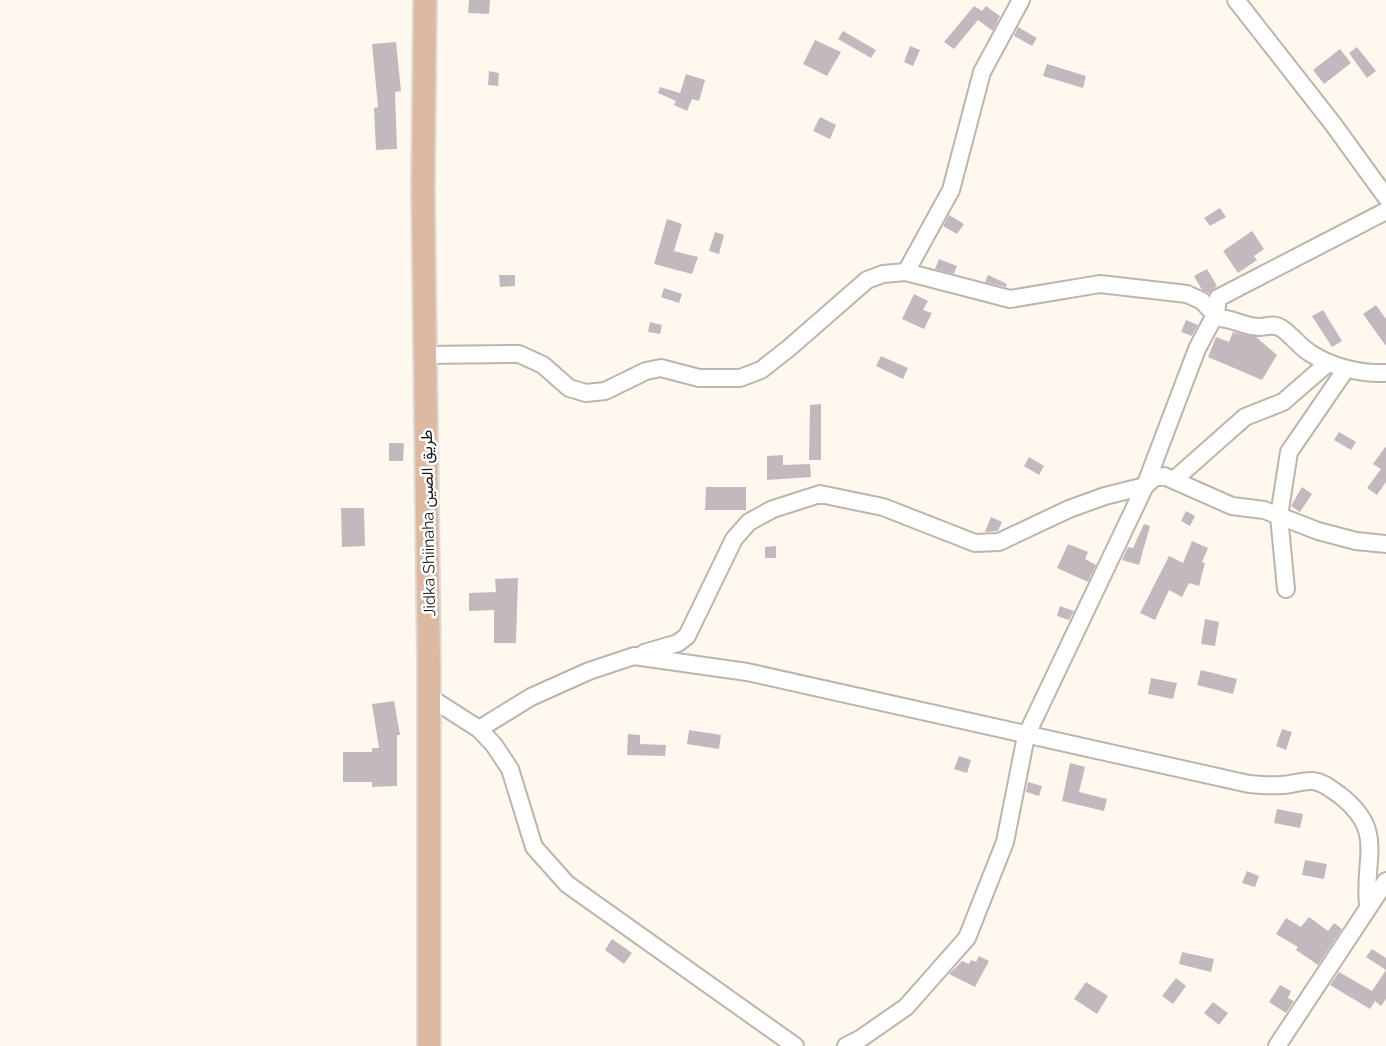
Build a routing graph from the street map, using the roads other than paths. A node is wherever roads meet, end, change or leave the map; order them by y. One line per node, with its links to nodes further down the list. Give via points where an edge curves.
1 (425, 0): 8 (main road, Jidka Shiinaha طريق الصين)
2 (1021, 0): 6 (street, via 982,72 951,190)
3 (1236, 0): 4 (street)
4 (1386, 197)
5 (1386, 211): 7 (street, via 1232,289 1218,298)
6 (906, 272): 7 (street, via 1010,298 1100,284 1187,294); 8 (street, via 867,280 761,370 740,378 699,378 661,368 605,391 586,393 569,388 543,365 519,354)
7 (1215, 313): 9 (street, via 1218,318 1257,327 1274,324 1309,353); 13 (street, via 1197,349)
8 (426, 355): 18 (main road, Jidka Shiinaha طريق الصين)
9 (1328, 363): 10 (street); 12 (street, via 1283,402 1245,417)
10 (1346, 369): 11 (street); 14 (street, via 1289,452)
11 (1386, 373)
12 (1175, 479): 13 (street, via 1154,478); 14 (street, via 1232,506 1256,508)
13 (1145, 486): 17 (street, via 1078,506 987,544 964,540 946,529 884,507 820,494 773,509 749,522 734,538 687,636 664,649); 20 (street)
14 (1279, 516): 15 (street, via 1346,538); 16 (street)
15 (1386, 544)
16 (1286, 589)
17 (634, 656): 19 (street, via 589,670 531,697); 20 (street, via 747,672)
18 (429, 697): 19 (street); 23 (main road, Jidka Shiinaha طريق الصين)
19 (479, 729): 24 (street, via 510,769 534,847 567,884)
20 (1026, 736): 22 (street, via 1249,784 1282,785 1311,780 1324,783 1355,809 1368,828); 25 (street, via 1005,842 967,938 906,1007)
21 (1386, 881): 22 (street)
22 (1368, 905): 26 (street)
23 (429, 1046)
24 (795, 1046)
25 (846, 1046)
26 (1277, 1046)

